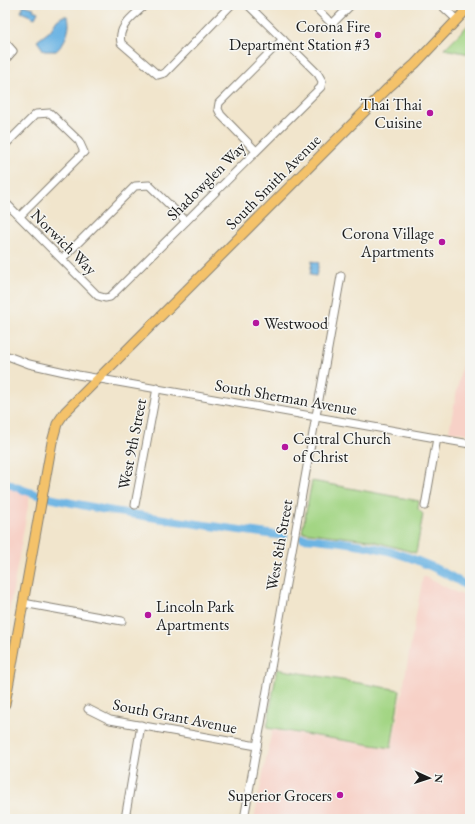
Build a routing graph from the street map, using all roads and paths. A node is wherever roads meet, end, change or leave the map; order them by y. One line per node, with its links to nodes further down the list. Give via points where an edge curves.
1 (145, 5): 2 (street, via 124,26 119,35 121,43 158,75 165,73)
2 (232, 5)
3 (248, 5): 9 (street)
4 (313, 5): 5 (street, via 332,24)
5 (351, 5)
6 (441, 5): 8 (street)
7 (464, 7): 8 (main road, South Smith Avenue)
8 (457, 20): 21 (main road, South Smith Avenue)
9 (283, 39): 13 (street, via 219,103 218,110 221,115); 13 (street, Shadowglen Way, via 318,74 322,81 321,87)
10 (5, 42): 11 (street, via 13,51)
11 (5, 60)
12 (5, 145): 15 (street, via 36,114 50,113 79,141 84,152)
13 (256, 151): 16 (street, Shadowglen Way)
14 (5, 202): 15 (street, Norwich Way)
15 (20, 216): 17 (street, Norwich Way)
16 (186, 221): 17 (street, via 149,185 135,186); 19 (street, Shadowglen Way)
17 (62, 260): 19 (street, Norwich Way, via 98,296)
18 (341, 276): 23 (street, West 8th Street)
19 (105, 298)
20 (5, 355): 21 (street, South Sherman Avenue, via 29,364)
21 (97, 379): 22 (street, South Sherman Avenue); 28 (main road, South Smith Avenue, via 57,424)
22 (157, 388): 23 (street, South Sherman Avenue); 26 (street, West 9th Street)
23 (317, 416): 24 (street, South Sherman Avenue); 33 (street, West 8th Street)
24 (437, 438): 25 (street, South Sherman Avenue); 27 (street)
25 (470, 444)
26 (135, 505)
27 (424, 506)
28 (24, 603): 29 (street); 30 (main road, South Smith Avenue)
29 (122, 621)
30 (5, 704)
31 (88, 708): 32 (street, South Grant Avenue, via 110,720)
32 (142, 725): 33 (street, South Grant Avenue); 34 (street)
33 (257, 746): 35 (street, West 8th Street)
34 (125, 819)
35 (244, 819)

